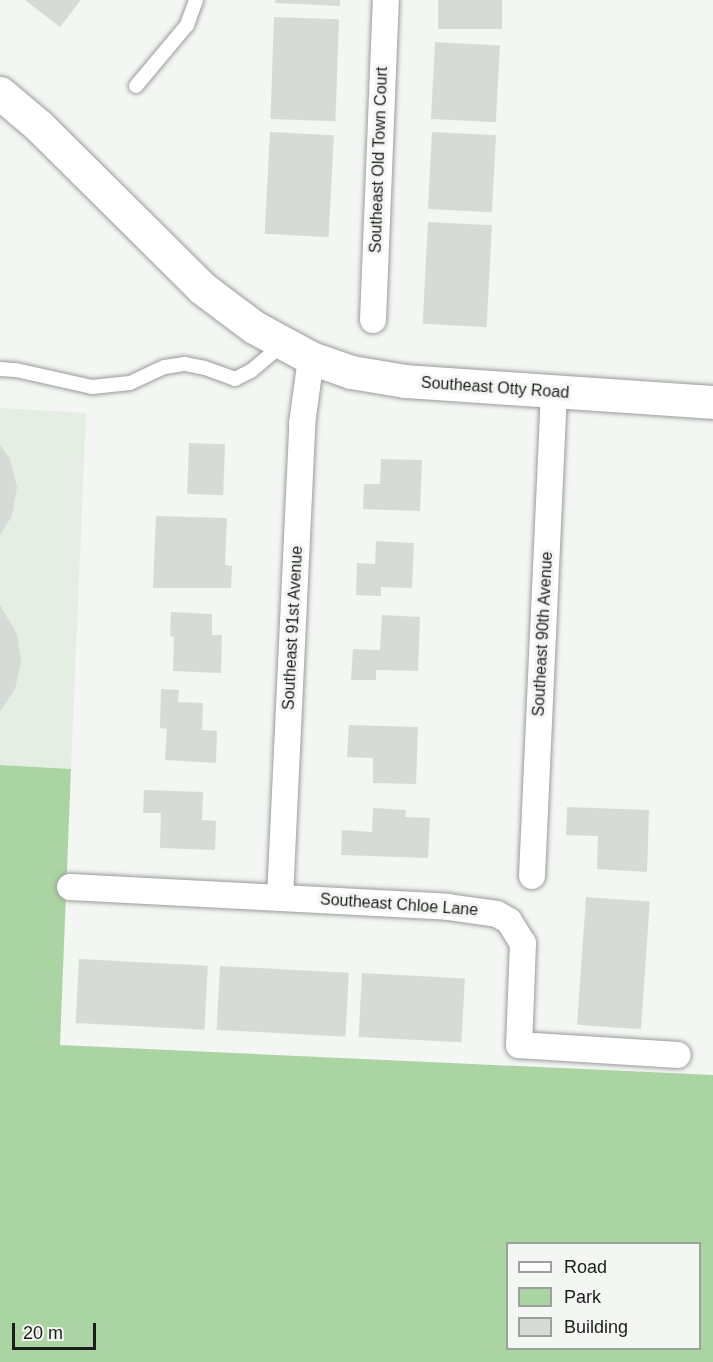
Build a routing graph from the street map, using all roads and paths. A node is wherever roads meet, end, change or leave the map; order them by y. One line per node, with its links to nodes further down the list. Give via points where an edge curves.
1 (196, 0): 3 (lane, via 187,25)
2 (386, 0): 5 (street, Southeast Old Town Court)
3 (136, 86)
4 (0, 93): 6 (street, Southeast Otty Road, via 46,132 202,288)
5 (373, 320)
6 (297, 351): 7 (lane, via 235,379 185,364 165,367 130,383 92,387); 8 (street, Southeast Otty Road, via 370,377); 12 (street, Southeast 91st Avenue, via 302,424)
7 (0, 369)
8 (554, 392): 9 (street, Southeast Otty Road); 10 (street, Southeast 90th Avenue)
9 (713, 402)
10 (532, 876)
11 (70, 887): 12 (street, Southeast Chloe Lane)
12 (280, 898): 13 (street, Southeast Chloe Lane, via 448,907 497,914 509,921 522,943 519,1045)
13 (678, 1055)

